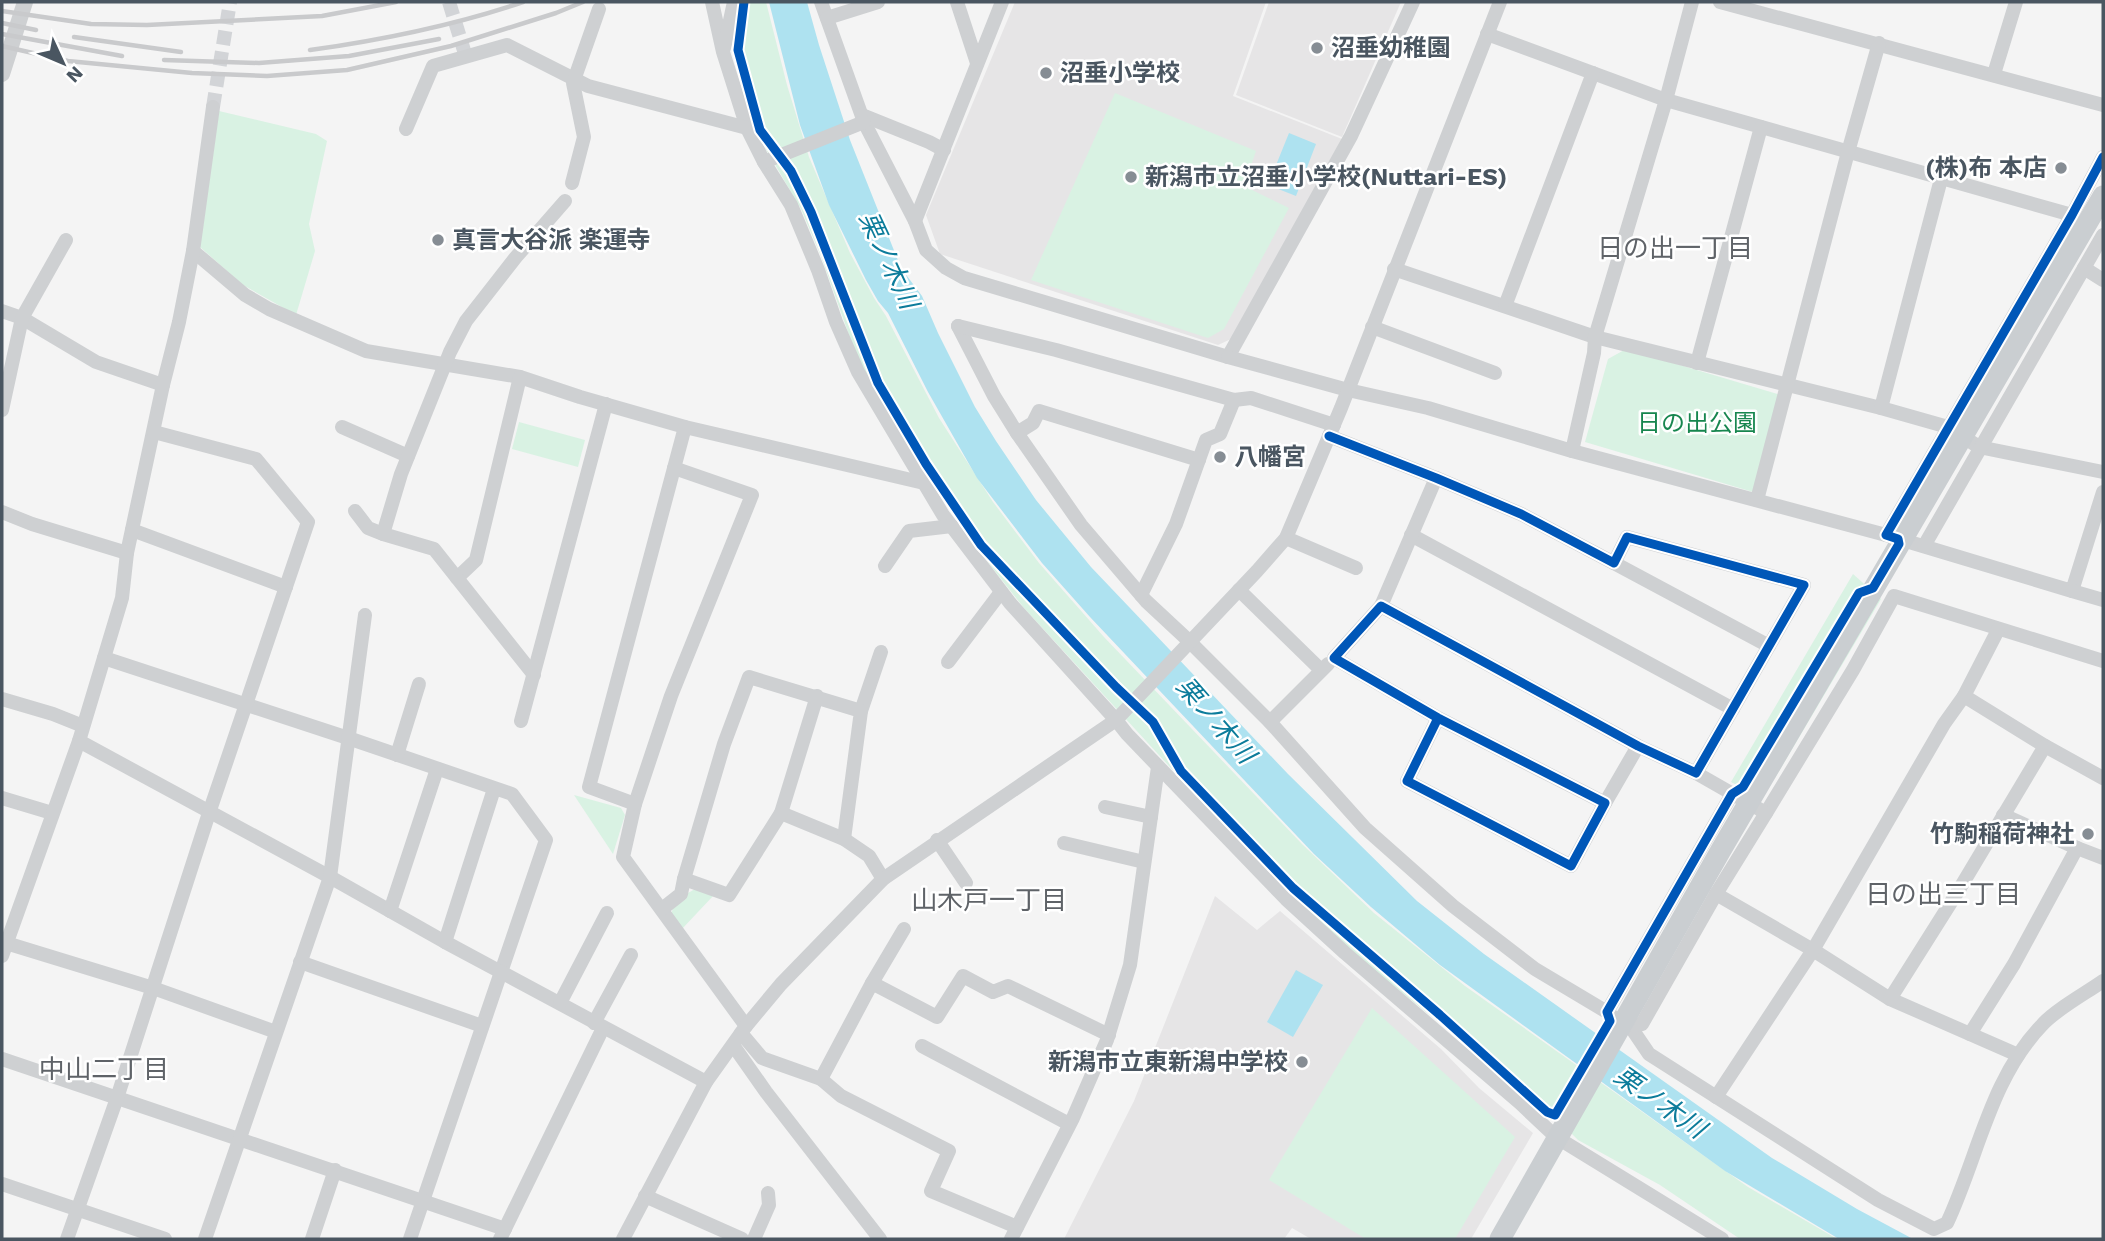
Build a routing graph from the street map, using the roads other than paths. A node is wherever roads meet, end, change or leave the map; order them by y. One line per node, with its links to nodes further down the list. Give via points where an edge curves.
1 (25, 2): 20 (street)
2 (712, 2): 17 (street)
3 (734, 2): 17 (street)
4 (821, 2): 14 (street)
5 (878, 2): 14 (street)
6 (957, 2): 18 (street)
7 (1002, 2): 18 (street)
8 (1413, 2): 51 (street, via 1351,136)
9 (1500, 2): 15 (street)
10 (1692, 2): 23 (street)
11 (1720, 2): 16 (street)
12 (2015, 2): 21 (street)
13 (599, 9): 22 (street)
14 (827, 18): 26 (street)
15 (1487, 34): 19 (street); 44 (street)
16 (1879, 43): 21 (street); 31 (street)
17 (723, 52): 28 (street)
18 (977, 63): 30 (street)
19 (1592, 73): 23 (street); 46 (street)
20 (2, 74)
21 (1994, 74): 24 (street)
22 (575, 78): 28 (street, via 589,86); 29 (street, via 507,45 433,66); 35 (street, via 584,137)
23 (1666, 100): 27 (street); 50 (street)
24 (2103, 105)
25 (213, 107): 42 (street)
26 (862, 120): 30 (street); 33 (street); 39 (street)
27 (1761, 127): 31 (street); 52 (street)
28 (747, 128): 33 (street)
29 (406, 129)
30 (944, 150): 39 (street)
31 (1847, 152): 34 (street); 56 (street)
32 (2103, 157): 38 (street)
33 (771, 159): 76 (street, via 858,372)
34 (1941, 179): 38 (street); 61 (street)
35 (572, 183)
36 (2103, 196): 170 (main road)
37 (565, 201): 53 (street, via 466,321)
38 (2072, 215): 65 (street)
39 (915, 221): 51 (street, via 926,250 964,278)
40 (2103, 235): 43 (street)
41 (66, 240): 48 (street)
42 (193, 251): 53 (street, via 269,309 366,351); 57 (street)
43 (2084, 268): 45 (street); 69 (street)
44 (1394, 269): 46 (street); 49 (street)
45 (2103, 280)
46 (1505, 306): 50 (street)
47 (2, 312): 48 (street)
48 (22, 318): 57 (street, via 96,362); 62 (street)
49 (1372, 327): 54 (street); 58 (street)
50 (1595, 337): 52 (street); 70 (street)
51 (1228, 357): 58 (street)
52 (1697, 363): 56 (street)
53 (445, 366): 55 (street); 71 (street)
54 (1496, 373)
55 (520, 377): 60 (street); 92 (street, via 476,560)
56 (1787, 384): 61 (street); 78 (street)
57 (163, 385): 67 (street)
58 (1348, 390): 66 (street); 70 (street, via 1428,408)
59 (1234, 400): 66 (street, via 1251,398); 68 (street, via 958,326); 72 (street, via 1220,433 1206,440)
60 (606, 404): 64 (street); 110 (street)
61 (1881, 408): 65 (street)
62 (2, 410)
63 (342, 426): 71 (street)
64 (685, 427): 73 (street); 76 (street)
65 (1948, 428): 69 (street); 85 (street)
66 (1331, 431): 75 (street); 86 (street)
67 (154, 432): 82 (street); 93 (street, via 256,459 308,522)
68 (1017, 433): 72 (street, via 1033,424 1039,411); 97 (street, via 1081,525)
69 (1979, 447): 74 (street); 87 (street)
70 (1572, 451): 78 (street)
71 (408, 456): 83 (street)
72 (1199, 460): 97 (street, via 1176,524)
73 (674, 468): 136 (street, via 589,788); 136 (street, via 752,495 671,696)
74 (2103, 472)
75 (1436, 478): 84 (street); 89 (street, via 1521,514)
76 (924, 483): 81 (street)
77 (2103, 492): 95 (street)
78 (1757, 500): 85 (street)
79 (355, 511): 83 (street, via 369,528)
80 (2, 512): 88 (street)
81 (952, 526): 90 (street, via 909,530); 96 (street)
82 (132, 530): 88 (street); 93 (street)
83 (383, 534): 92 (street, via 434,549)
84 (1411, 535): 99 (street); 116 (street)
85 (1886, 535): 87 (street)
86 (1286, 538): 91 (street); 94 (street)
87 (1923, 546): 95 (street)
88 (127, 553): 105 (street, via 122,598)
89 (1614, 563): 103 (street); 103 (street, via 1627,537 1804,585)
90 (885, 566)
91 (1356, 568)
92 (457, 578): 110 (street)
93 (286, 587): 115 (street)
94 (1239, 590): 102 (street); 109 (street)
95 (2072, 591): 98 (street)
96 (1002, 592): 108 (street); 119 (street)
97 (1141, 595): 102 (street)
98 (2103, 600)
99 (1381, 606): 106 (street); 125 (street)
100 (365, 615): 123 (street)
101 (1998, 630): 107 (street); 113 (street); 141 (street, via 1894,596)
102 (1189, 641): 119 (street); 121 (street)
103 (1769, 646): 116 (street)
104 (881, 652): 117 (street)
105 (104, 658): 115 (street); 122 (street)
106 (1334, 658): 109 (street); 118 (street)
107 (2103, 661)
108 (948, 662)
109 (1321, 670): 121 (street)
110 (534, 675): 120 (street)
111 (419, 684): 127 (street)
112 (817, 696): 117 (street); 140 (street); 151 (street, via 749,677)
113 (1964, 696): 126 (street); 161 (street)
114 (2, 699): 122 (street)
115 (246, 706): 123 (street); 139 (street)
116 (1733, 709): 130 (street)
117 (861, 711): 144 (street)
118 (1438, 718): 135 (street); 135 (street, via 1408,781 1547,854 1571,866)
119 (1116, 720): 128 (street); 145 (street)
120 (521, 721)
121 (1270, 722): 170 (street, via 1365,828 1453,906 1535,969)
122 (83, 726): 124 (street)
123 (348, 738): 127 (street); 150 (street)
124 (79, 741): 138 (street); 139 (street)
125 (1638, 746): 130 (street); 135 (street)
126 (2045, 746): 131 (street); 142 (street)
127 (397, 755): 129 (street)
128 (1158, 767): 143 (street); 185 (street, via 1345,953 1520,1103)
129 (437, 769): 132 (street); 156 (street)
130 (1696, 773): 133 (street)
131 (2103, 778)
132 (494, 789): 159 (street); 164 (street, via 512,794 546,840)
133 (1732, 794): 141 (street); 170 (street)
134 (2, 798): 138 (street)
135 (1605, 803)
136 (635, 804): 155 (street, via 623,857)
137 (1105, 807): 143 (street)
138 (52, 813): 160 (street)
139 (209, 813): 150 (street); 167 (street)
140 (781, 813): 144 (street); 151 (street, via 729,895)
141 (1766, 813): 154 (street)
142 (2003, 816): 147 (street); 168 (street)
143 (1151, 817): 149 (street)
144 (844, 839): 152 (street, via 869,856)
145 (937, 840): 152 (street); 153 (street)
146 (1064, 844): 149 (street)
147 (2077, 848): 148 (street); 174 (street)
148 (2102, 856)
149 (1144, 862): 176 (street, via 1130,965)
150 (330, 877): 156 (street); 163 (street)
151 (684, 879): 155 (street, via 681,894)
152 (883, 879): 175 (street, via 781,984)
153 (967, 883)
154 (1716, 894): 161 (street); 170 (street, via 1642,1024)
155 (662, 909): 175 (street)
156 (390, 911): 159 (street)
157 (607, 913): 169 (street)
158 (904, 929): 166 (street)
159 (445, 942): 164 (street)
160 (4, 949): 167 (street)
161 (1813, 950): 168 (street); 182 (street)
162 (631, 955): 171 (street)
163 (300, 962): 172 (street); 173 (street)
164 (501, 972): 169 (street); 172 (street)
165 (2103, 981): 178 (street, via 2043,1023)
166 (872, 983): 176 (street, via 937,1017 963,976 993,992 1008,986); 180 (street)
167 (153, 988): 173 (street); 183 (street)
168 (1890, 999): 174 (street)
169 (560, 1003): 171 (street)
170 (1622, 1020): 182 (street, via 1650,1054); 185 (main road)
171 (599, 1025): 181 (street); 194 (street)
172 (482, 1026): 191 (street)
173 (276, 1032): 186 (street)
174 (1970, 1034): 178 (street)
175 (740, 1035): 180 (street, via 762,1058); 181 (street); 204 (street, via 766,1092)
176 (1109, 1035): 184 (street)
177 (922, 1046): 184 (street)
178 (2018, 1055): 182 (street, via 1994,1100 1947,1223 1934,1229 1878,1200)
179 (2, 1059): 183 (street)
180 (821, 1079): 193 (street, via 841,1096 949,1151 931,1191)
181 (706, 1082): 190 (street)
182 (1716, 1097)
183 (117, 1098): 186 (street); 192 (street)
184 (1069, 1124): 193 (street)
185 (1560, 1130): 205 (main road); 206 (street)
186 (239, 1138): 187 (street); 198 (street)
187 (335, 1170): 191 (street); 199 (street)
188 (2, 1184): 192 (street)
189 (768, 1194): 203 (street, via 769,1205)
190 (645, 1196): 195 (street); 201 (street)
191 (423, 1200): 194 (street); 200 (street)
192 (77, 1210): 196 (street); 197 (street)
193 (1014, 1233)
194 (502, 1234)
195 (723, 1235): 202 (street)
196 (67, 1239)
197 (165, 1239)
198 (205, 1239)
199 (312, 1239)
200 (410, 1239)
201 (623, 1239)
202 (742, 1239)
203 (754, 1239)
204 (880, 1239)
205 (1500, 1239)
206 (1722, 1239)

